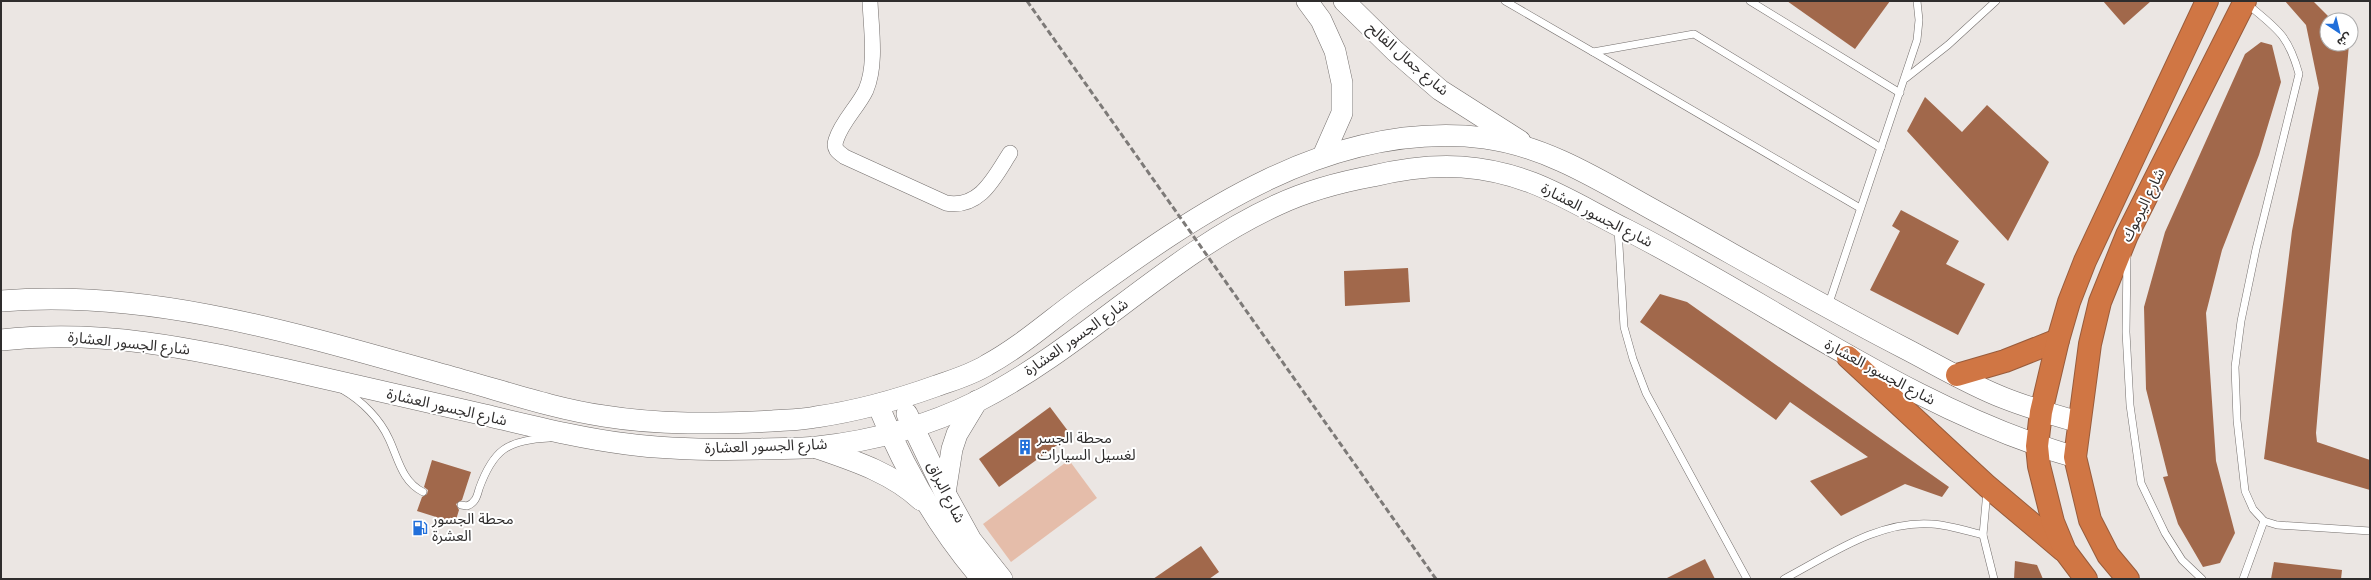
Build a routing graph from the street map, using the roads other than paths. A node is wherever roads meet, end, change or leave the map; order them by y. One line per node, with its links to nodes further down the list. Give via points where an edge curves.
1 (870, 1): 15 (street, via 872,52 869,78 866,90 837,136 836,150 844,157 946,203 959,205 978,196 988,187)
2 (1307, 1): 16 (main road, via 1321,20 1335,51 1342,83 1342,113)
3 (1344, 1): 14 (main road, شارع جمال الفالح, via 1440,90)
4 (1505, 1): 10 (lane)
5 (1750, 1): 12 (lane)
6 (1917, 1): 11 (lane, via 1917,40)
7 (1996, 1): 11 (lane)
8 (2207, 1): 23 (highway, شارع اليرموك, via 2085,261)
9 (2245, 2): 19 (highway, شارع اليرموك); 43 (lane, via 2281,31 2293,52 2299,74 2256,249 2241,321 2235,367 2237,420 2245,491 2253,509)
10 (1593, 52): 13 (lane, via 1694,34); 17 (lane)
11 (1906, 78): 12 (lane)
12 (1900, 93): 13 (lane)
13 (1881, 148): 17 (lane)
14 (1536, 151): 16 (main road, شارع الجسور العشارة, via 1507,142 1477,137 1433,136 1383,142); 21 (main road, شارع الجسور العشارة, via 1564,161)
15 (1010, 153)
16 (1323, 156): 27 (main road, شارع الجسور العشارة, via 1249,188 1213,207 1159,242 991,364 971,374)
17 (1860, 208): 21 (lane)
18 (1618, 225): 24 (main road, شارع الجسور العشارة, via 1678,256); 28 (main road, شارع الجسور العشارة, via 1556,191 1495,172 1462,167 1429,167 1337,183 1280,203 1243,222 1186,258 1055,354); 49 (lane, via 1624,327 1633,358 1646,393)
19 (2127, 235): 31 (highway, شارع اليرموك, via 2100,302 2090,344); 54 (lane, via 2126,332 2130,405 2141,483 2165,533 2182,560)
20 (1, 300): 29 (main road, شارع الجسور العشارة, via 106,300 198,314 294,335 540,402 604,416 690,423 752,422 813,418)
21 (1827, 308): 25 (main road, شارع الجسور العشارة)
22 (1, 340): 26 (main road, شارع الجسور العشارة, via 68,336 132,340 182,347)
23 (2058, 340): 25 (highway, via 2005,361); 30 (highway, شارع اليرموك)
24 (1848, 357): 35 (main road, شارع الجسور العشارة, via 1947,407); 38 (highway)
25 (1957, 375): 30 (main road, شارع الجسور العشارة, via 1999,396)
26 (320, 378): 34 (main road, شارع الجسور العشارة); 39 (lane, via 364,405 389,438 408,481)
27 (902, 398): 29 (main road, شارع الجسور العشارة); 32 (main road, شارع البراق)
28 (976, 401): 32 (main road, شارع الجسور العشارة); 40 (main road, via 952,448)
29 (878, 405): 33 (main road, شارع البراق)
30 (2041, 412): 31 (main road); 35 (highway, شارع اليرموك)
31 (2079, 422): 37 (highway, شارع اليرموك)
32 (913, 427): 33 (main road, شارع الجسور العشارة); 40 (main road, شارع البراق)
33 (890, 434): 36 (main road, شارع الجسور العشارة); 42 (main road, شارع البراق)
34 (582, 437): 36 (main road, شارع الجسور العشارة, via 632,445 682,448); 41 (lane, via 524,441 507,446 494,457 473,504)
35 (2037, 446): 37 (main road, شارع الجسور العشارة); 46 (highway, شارع اليرموك, via 2039,466 2053,522)
36 (815, 447): 42 (main road, via 864,464 905,486)
37 (2075, 457): 53 (highway, شارع اليرموك, via 2090,520 2108,555)
38 (1987, 486): 45 (lane); 46 (highway)
39 (423, 492)
40 (945, 493): 48 (main road, شارع البراق, via 971,540)
41 (461, 505)
42 (934, 512): 47 (main road, شارع البراق)
43 (2264, 521): 44 (lane); 55 (lane)
44 (2370, 531)
45 (1984, 535): 50 (lane, via 1932,524 1898,526 1864,536); 51 (lane)
46 (2065, 551): 52 (highway, شارع اليرموك)
47 (982, 579)
48 (1002, 579)
49 (1747, 579)
50 (1784, 579)
51 (1994, 579)
52 (2086, 579)
53 (2128, 579)
54 (2202, 579)
55 (2243, 579)

